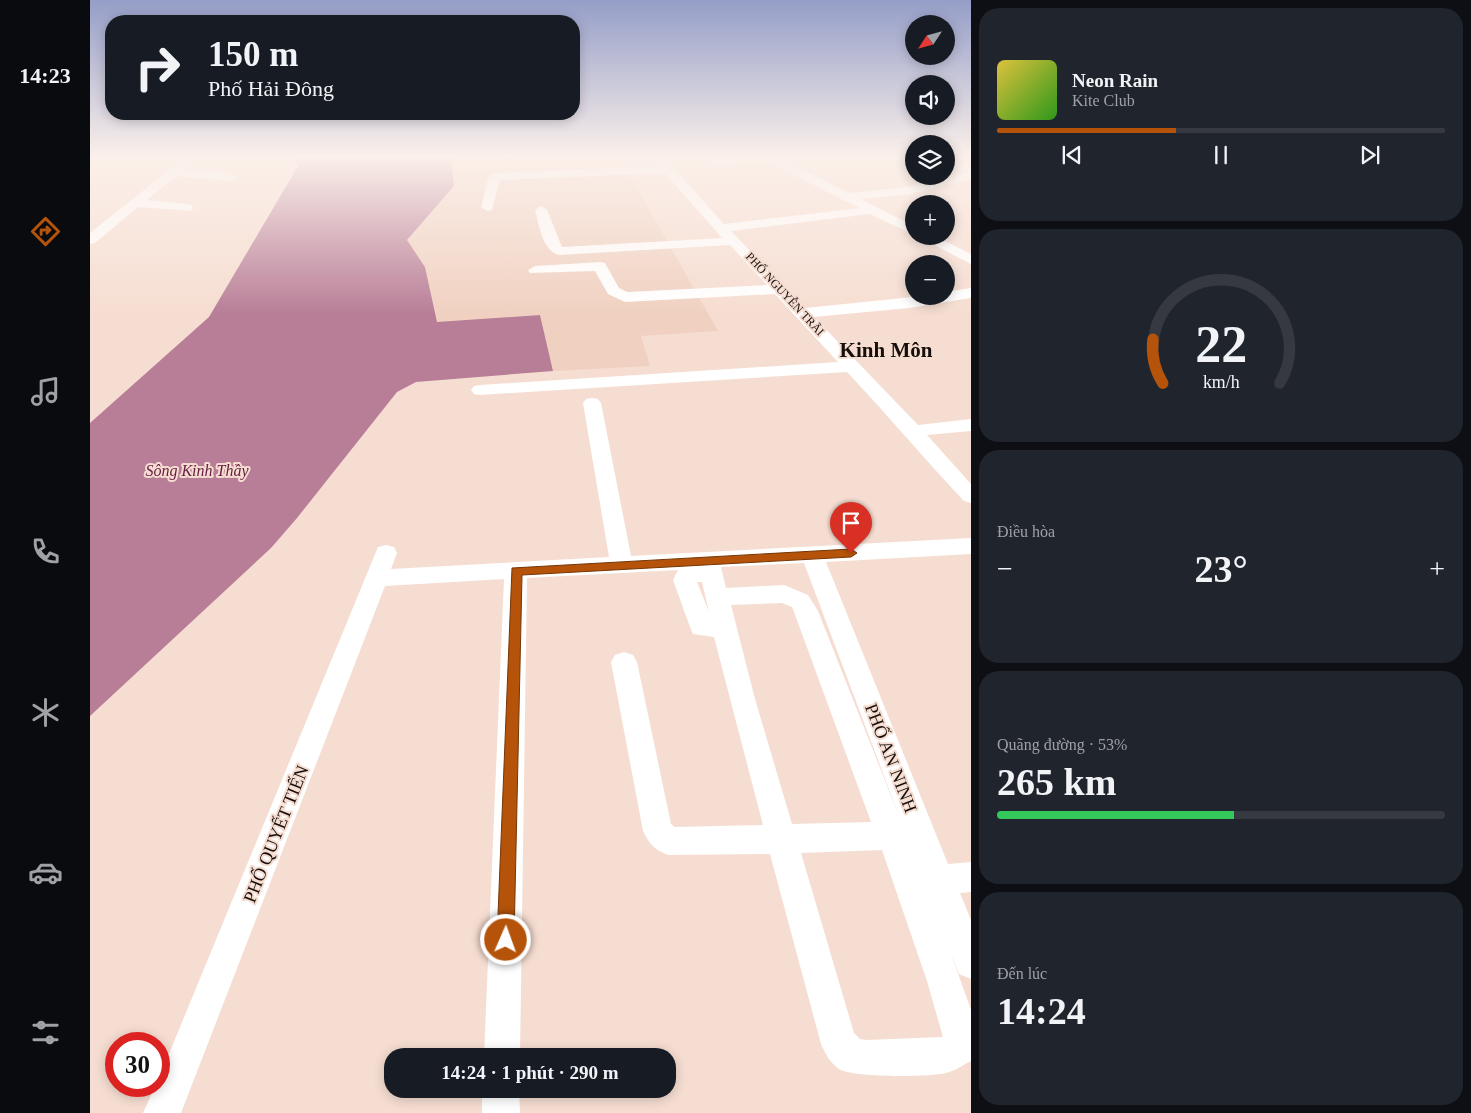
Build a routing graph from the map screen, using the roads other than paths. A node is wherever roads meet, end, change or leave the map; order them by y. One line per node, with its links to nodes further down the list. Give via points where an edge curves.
1 (127, 210): 7 (street)
2 (541, 210): 8 (street, via 554,247 559,251)
3 (706, 210): 6 (street, PHỐ NGUYỄN TRÃI)
4 (870, 210): 5 (street); 6 (street)
5 (905, 227)
6 (722, 228): 8 (street, PHỐ NGUYỄN TRÃI)
7 (90, 240)
8 (735, 241): 12 (street, PHỐ NGUYỄN TRÃI)
9 (942, 245): 10 (street)
10 (971, 260)
11 (535, 270): 12 (street, via 600,266 613,290 625,297)
12 (780, 289): 14 (street, PHỐ NGUYỄN TRÃI)
13 (971, 293): 14 (street, via 909,303)
14 (804, 313): 15 (street, PHỐ NGUYỄN TRÃI)
15 (852, 366): 16 (street); 19 (street, PHỐ NGUYỄN TRÃI)
16 (480, 390)
17 (592, 403): 23 (street)
18 (971, 425): 19 (street)
19 (914, 431): 20 (street, PHỐ NGUYỄN TRÃI)
20 (967, 488)
21 (971, 546): 22 (street)
22 (812, 555): 25 (street); 28 (street, PHỐ AN NINH)
23 (622, 566): 24 (street); 25 (street)
24 (516, 571): 33 (street); 35 (street, PHỐ QUYẾT TIẾN, via 382,566)
25 (712, 577): 26 (street); 26 (street, via 687,575 685,580 702,627); 28 (street, via 784,594 800,601)
26 (724, 628): 29 (street)
27 (624, 662): 29 (street, via 658,832 668,841)
28 (907, 836): 29 (street); 29 (street, via 932,943 962,1035 959,1048 946,1055 866,1058 851,1056 839,1044); 31 (street, PHỐ AN NINH)
29 (780, 840)
30 (971, 877): 31 (street)
31 (939, 880): 32 (street, PHỐ AN NINH)
32 (971, 962)
33 (502, 1048)
34 (501, 1098): 36 (street)
35 (162, 1113)
36 (500, 1113)

